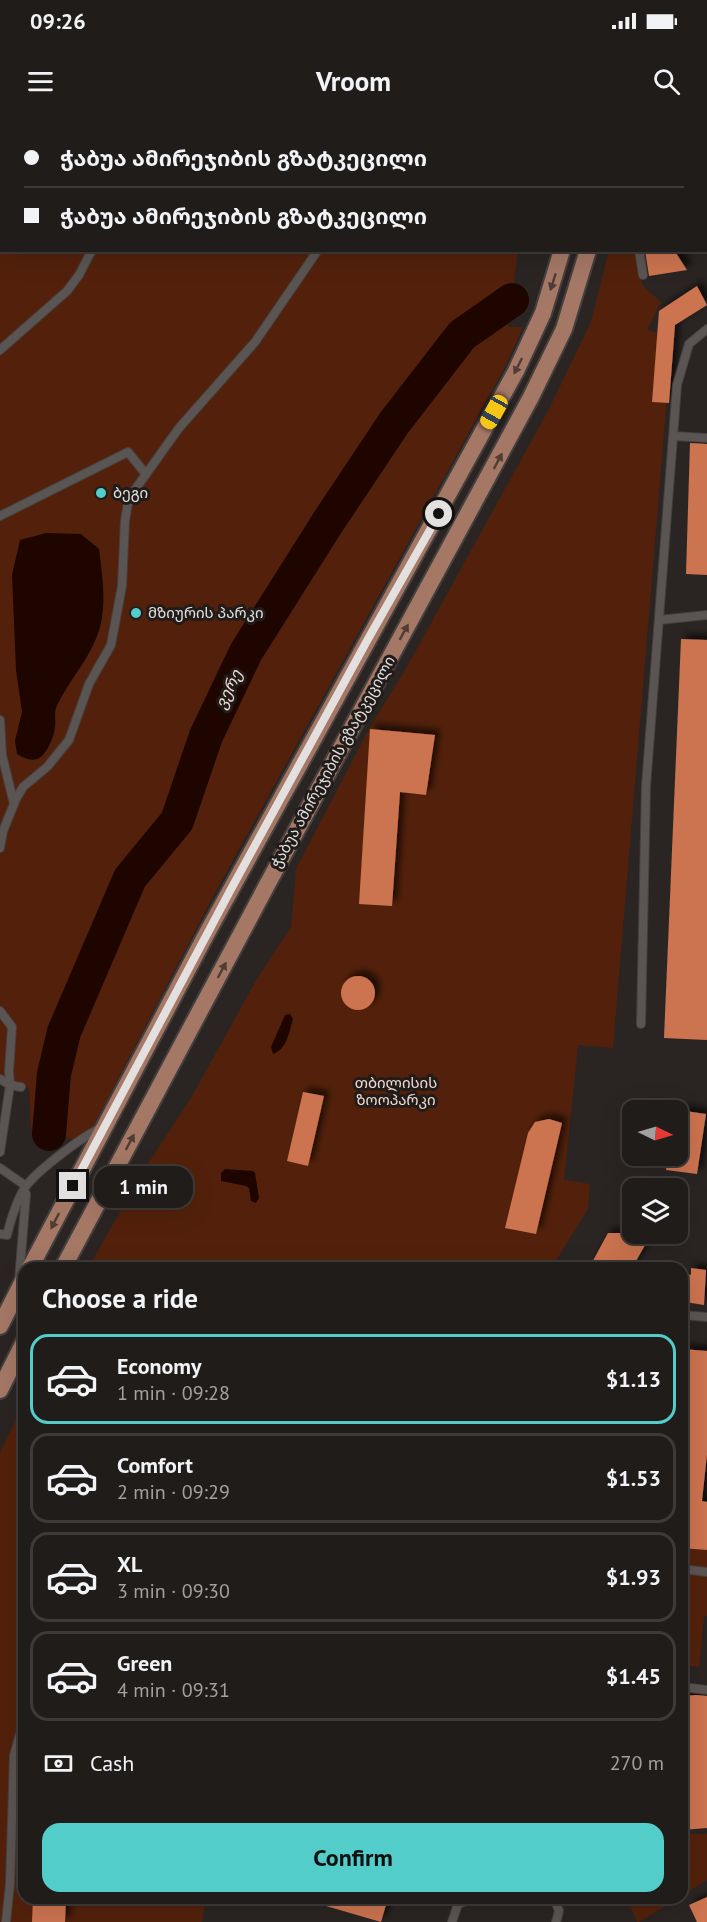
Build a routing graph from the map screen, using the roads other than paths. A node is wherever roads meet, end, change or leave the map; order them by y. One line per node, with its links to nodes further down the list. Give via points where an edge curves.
1 (91, 252): 8 (lane, via 67,291)
2 (317, 252): 11 (lane, via 255,342 179,428)
3 (561, 252): 23 (main road, ჭაბუა ამირეჯიბის გზატკეცილი, one-way to 23, via 532,340)
4 (588, 252): 30 (main road, ჭაბუა ამირეჯიბის გზატკეცილი, one-way to 4, via 531,397 564,329)
5 (639, 252): 6 (lane)
6 (643, 275)
7 (707, 329): 9 (lane, via 689,344 677,385)
8 (0, 350)
9 (673, 436): 10 (lane); 14 (lane)
10 (707, 438)
11 (146, 473): 12 (lane, via 128,452); 16 (lane, via 129,498 122,586 111,645 89,684 69,740 47,767 23,787)
12 (2, 510)
13 (707, 615): 14 (lane)
14 (659, 620): 19 (lane, via 646,786)
15 (0, 720): 16 (lane, via 2,755)
16 (14, 804): 17 (lane)
17 (0, 848)
18 (0, 1011): 21 (lane, via 12,1027)
19 (641, 1024)
20 (0, 1079): 21 (lane)
21 (10, 1085): 22 (lane); 24 (lane)
22 (21, 1087)
23 (105, 1126): 26 (lane, via 75,1143); 29 (main road, ჭაბუა ამირეჯიბის გზატკეცილი, one-way to 29)
24 (0, 1152)
25 (0, 1168): 26 (lane)
26 (26, 1186): 27 (lane, via 7,1235); 28 (lane)
27 (0, 1234)
28 (22, 1262)
29 (33, 1262)
30 (66, 1262)
31 (18, 1290): 34 (main road)
32 (688, 1315): 33 (lane)
33 (707, 1317)
34 (0, 1326)
35 (18, 1354): 36 (main road)
36 (0, 1390)
37 (688, 1570): 38 (lane)
38 (707, 1572)
39 (688, 1687): 40 (lane)
40 (707, 1689)
41 (18, 1741): 44 (lane, via 14,1755)
42 (458, 1904): 45 (lane)
43 (556, 1904): 46 (lane)
44 (6, 1922)
45 (452, 1922)
46 (556, 1922)

